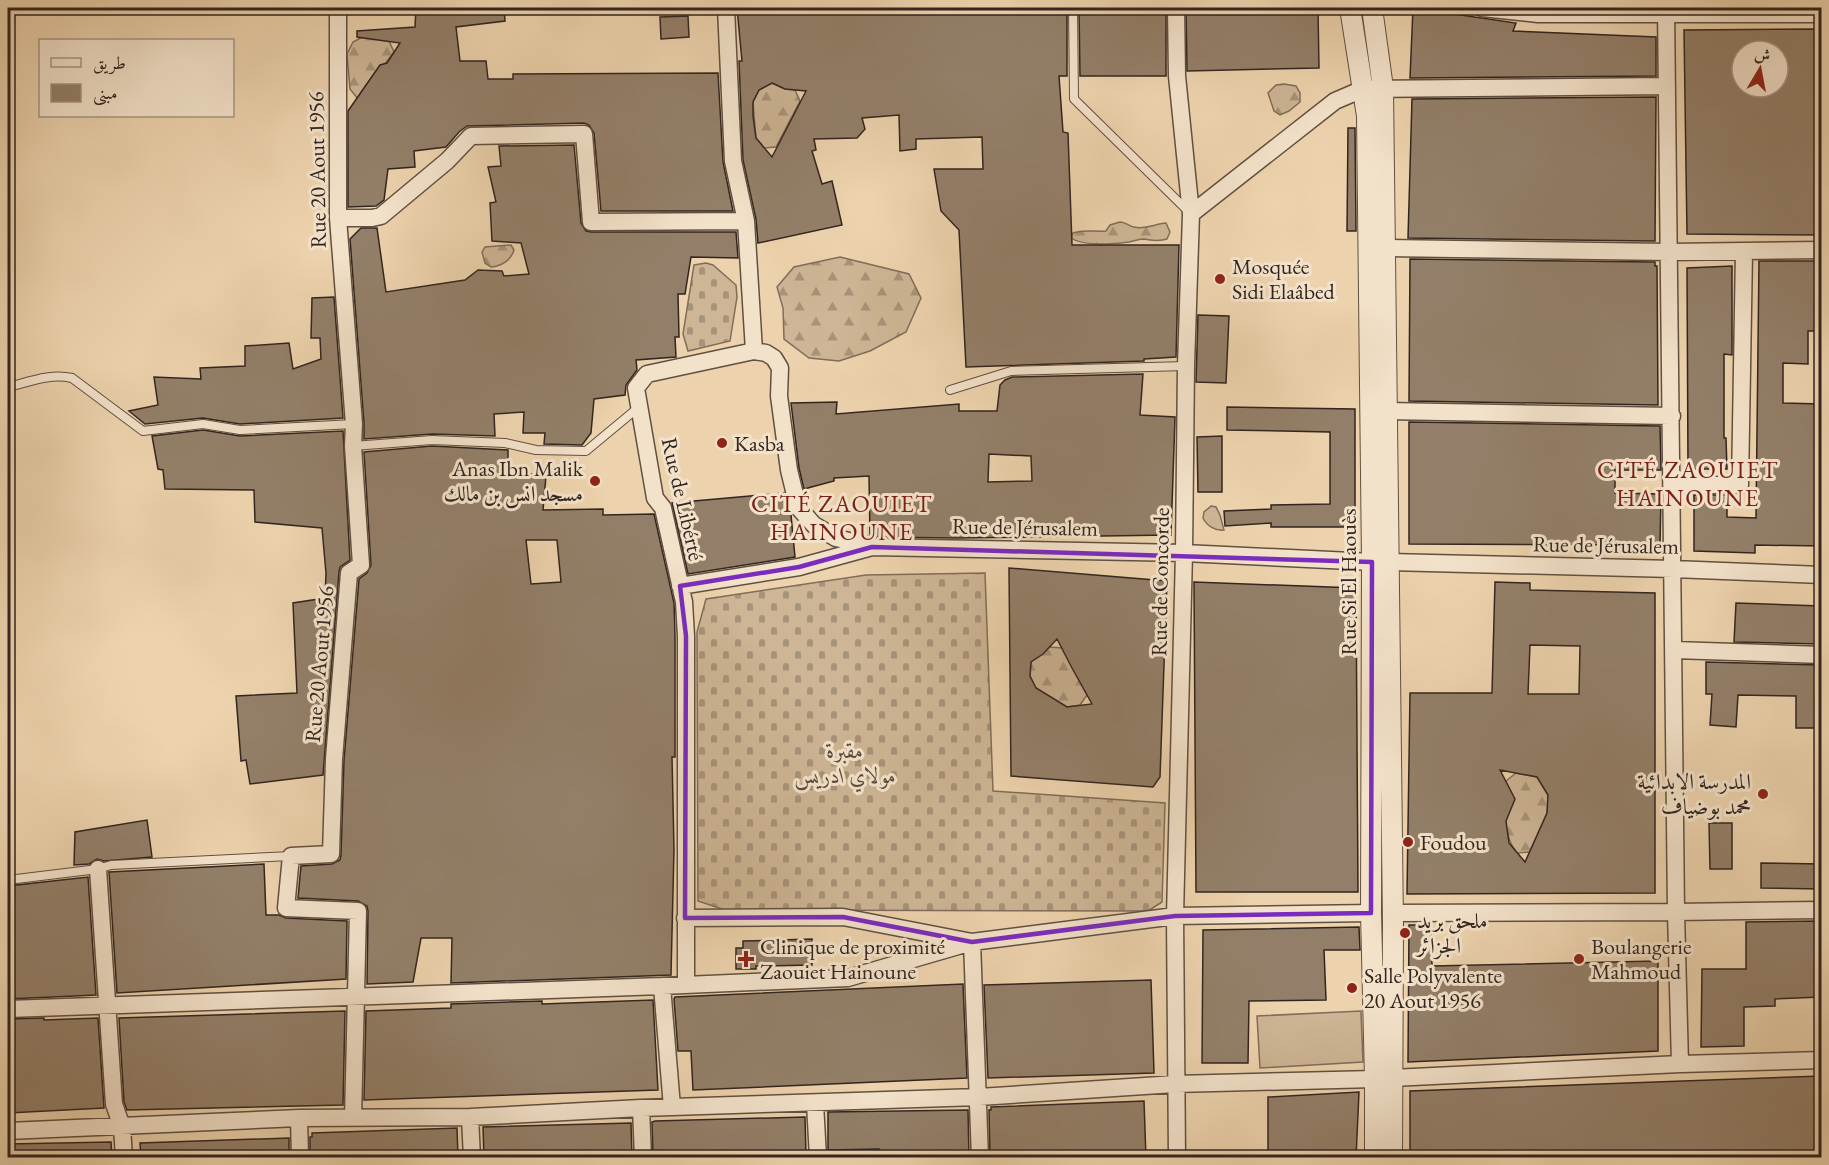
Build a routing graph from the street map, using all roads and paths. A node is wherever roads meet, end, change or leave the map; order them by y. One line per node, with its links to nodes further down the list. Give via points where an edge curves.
1 (339, 8): 14 (street, Rue 20 Aout 1956)
2 (726, 8): 15 (street, via 733,161)
3 (1073, 8): 13 (lane, via 1074,99)
4 (1176, 8): 13 (street, Rue de Concorde, via 1177,76)
5 (1350, 8): 12 (street, Rue Si El Haouès)
6 (1372, 8): 11 (street, Rue Si El Haouès)
7 (1482, 8): 8 (street, via 1538,14)
8 (1666, 11): 9 (street); 10 (street)
9 (1821, 14)
10 (1667, 86): 11 (street); 19 (street)
11 (1383, 88): 12 (street); 16 (street, Rue Si El Haouès)
12 (1363, 89): 13 (street, via 1335,101); 32 (street, Rue Si El Haouès)
13 (1191, 214): 21 (street, Rue de Concorde)
14 (338, 218): 15 (street, via 381,216 471,136 584,134 591,222); 27 (street, Rue 20 Aout 1956)
15 (746, 221): 20 (street)
16 (1386, 248): 19 (street); 25 (street, Rue Si El Haouès)
17 (1821, 250): 18 (street)
18 (1744, 251): 19 (street); 29 (street, via 1740,485)
19 (1670, 252): 26 (street)
20 (754, 351): 24 (street, Rue de Libérté, via 647,374 636,388); 30 (street, via 774,358 780,368 779,396 798,507 814,525 836,538)
21 (1186, 366): 23 (lane, via 1011,371); 31 (street, Rue de Concorde)
22 (8, 387): 27 (lane, via 45,378 72,378 143,431 203,424 240,430)
23 (950, 390)
24 (639, 407): 28 (lane, via 586,451 536,450 505,442 432,440); 35 (street, Rue de Libérté, via 655,498 663,508)
25 (1386, 411): 26 (street); 32 (street, Rue Si El Haouès)
26 (1671, 416): 29 (street)
27 (354, 424): 28 (street, Rue 20 Aout 1956)
28 (353, 446): 38 (street, Rue 20 Aout 1956, via 361,565 350,573 334,759 331,854)
29 (1672, 485): 33 (street)
30 (872, 547): 31 (street, Rue de Jérusalem); 35 (street, Rue de Jérusalem, via 800,567)
31 (1184, 553): 32 (street, Rue de Jérusalem); 45 (street, Rue de Concorde)
32 (1381, 562): 33 (street, Rue de Jérusalem); 43 (street, Rue Si El Haouès); 44 (street, Rue Si El Haouès)
33 (1673, 569): 34 (street, Rue de Jérusalem); 36 (street)
34 (1821, 575)
35 (680, 586): 46 (street, Rue de Libérté, via 686,636)
36 (1674, 650): 37 (street); 42 (street)
37 (1821, 655)
38 (291, 856): 39 (lane, via 111,865); 50 (street, via 286,908 357,911)
39 (98, 869): 40 (lane); 51 (street)
40 (8, 879)
41 (1821, 910): 42 (street)
42 (1676, 912): 44 (street); 54 (street)
43 (1371, 913): 44 (street); 45 (street); 55 (street, Rue Si El Haouès)
44 (1393, 913): 55 (street, Rue Si El Haouès)
45 (1175, 916): 47 (street); 56 (street, Rue de Concorde)
46 (685, 918): 47 (street, via 843,917); 48 (street, Rue de Libérté)
47 (972, 942): 48 (street, via 848,978); 57 (street)
48 (686, 984): 49 (street)
49 (662, 987): 50 (street); 59 (street)
50 (355, 996): 51 (street); 63 (street)
51 (108, 1006): 52 (street); 64 (street, via 114,1104)
52 (8, 1010)
53 (1821, 1060): 54 (street)
54 (1680, 1064): 55 (street)
55 (1384, 1078): 56 (street); 73 (street, Rue Si El Haouès); 74 (street, Rue Si El Haouès)
56 (1175, 1084): 57 (street); 72 (street, Rue de Concorde)
57 (979, 1097): 58 (street); 71 (street)
58 (815, 1103): 59 (street); 70 (street)
59 (672, 1107): 60 (street)
60 (641, 1108): 61 (street); 69 (street)
61 (470, 1117): 63 (street); 68 (street)
62 (298, 1118): 63 (street); 64 (street); 67 (street)
63 (352, 1118)
64 (122, 1127): 65 (street); 66 (street)
65 (8, 1131)
66 (124, 1158)
67 (300, 1158)
68 (472, 1158)
69 (643, 1158)
70 (818, 1158)
71 (980, 1158)
72 (1177, 1158)
73 (1375, 1158)
74 (1392, 1158)

